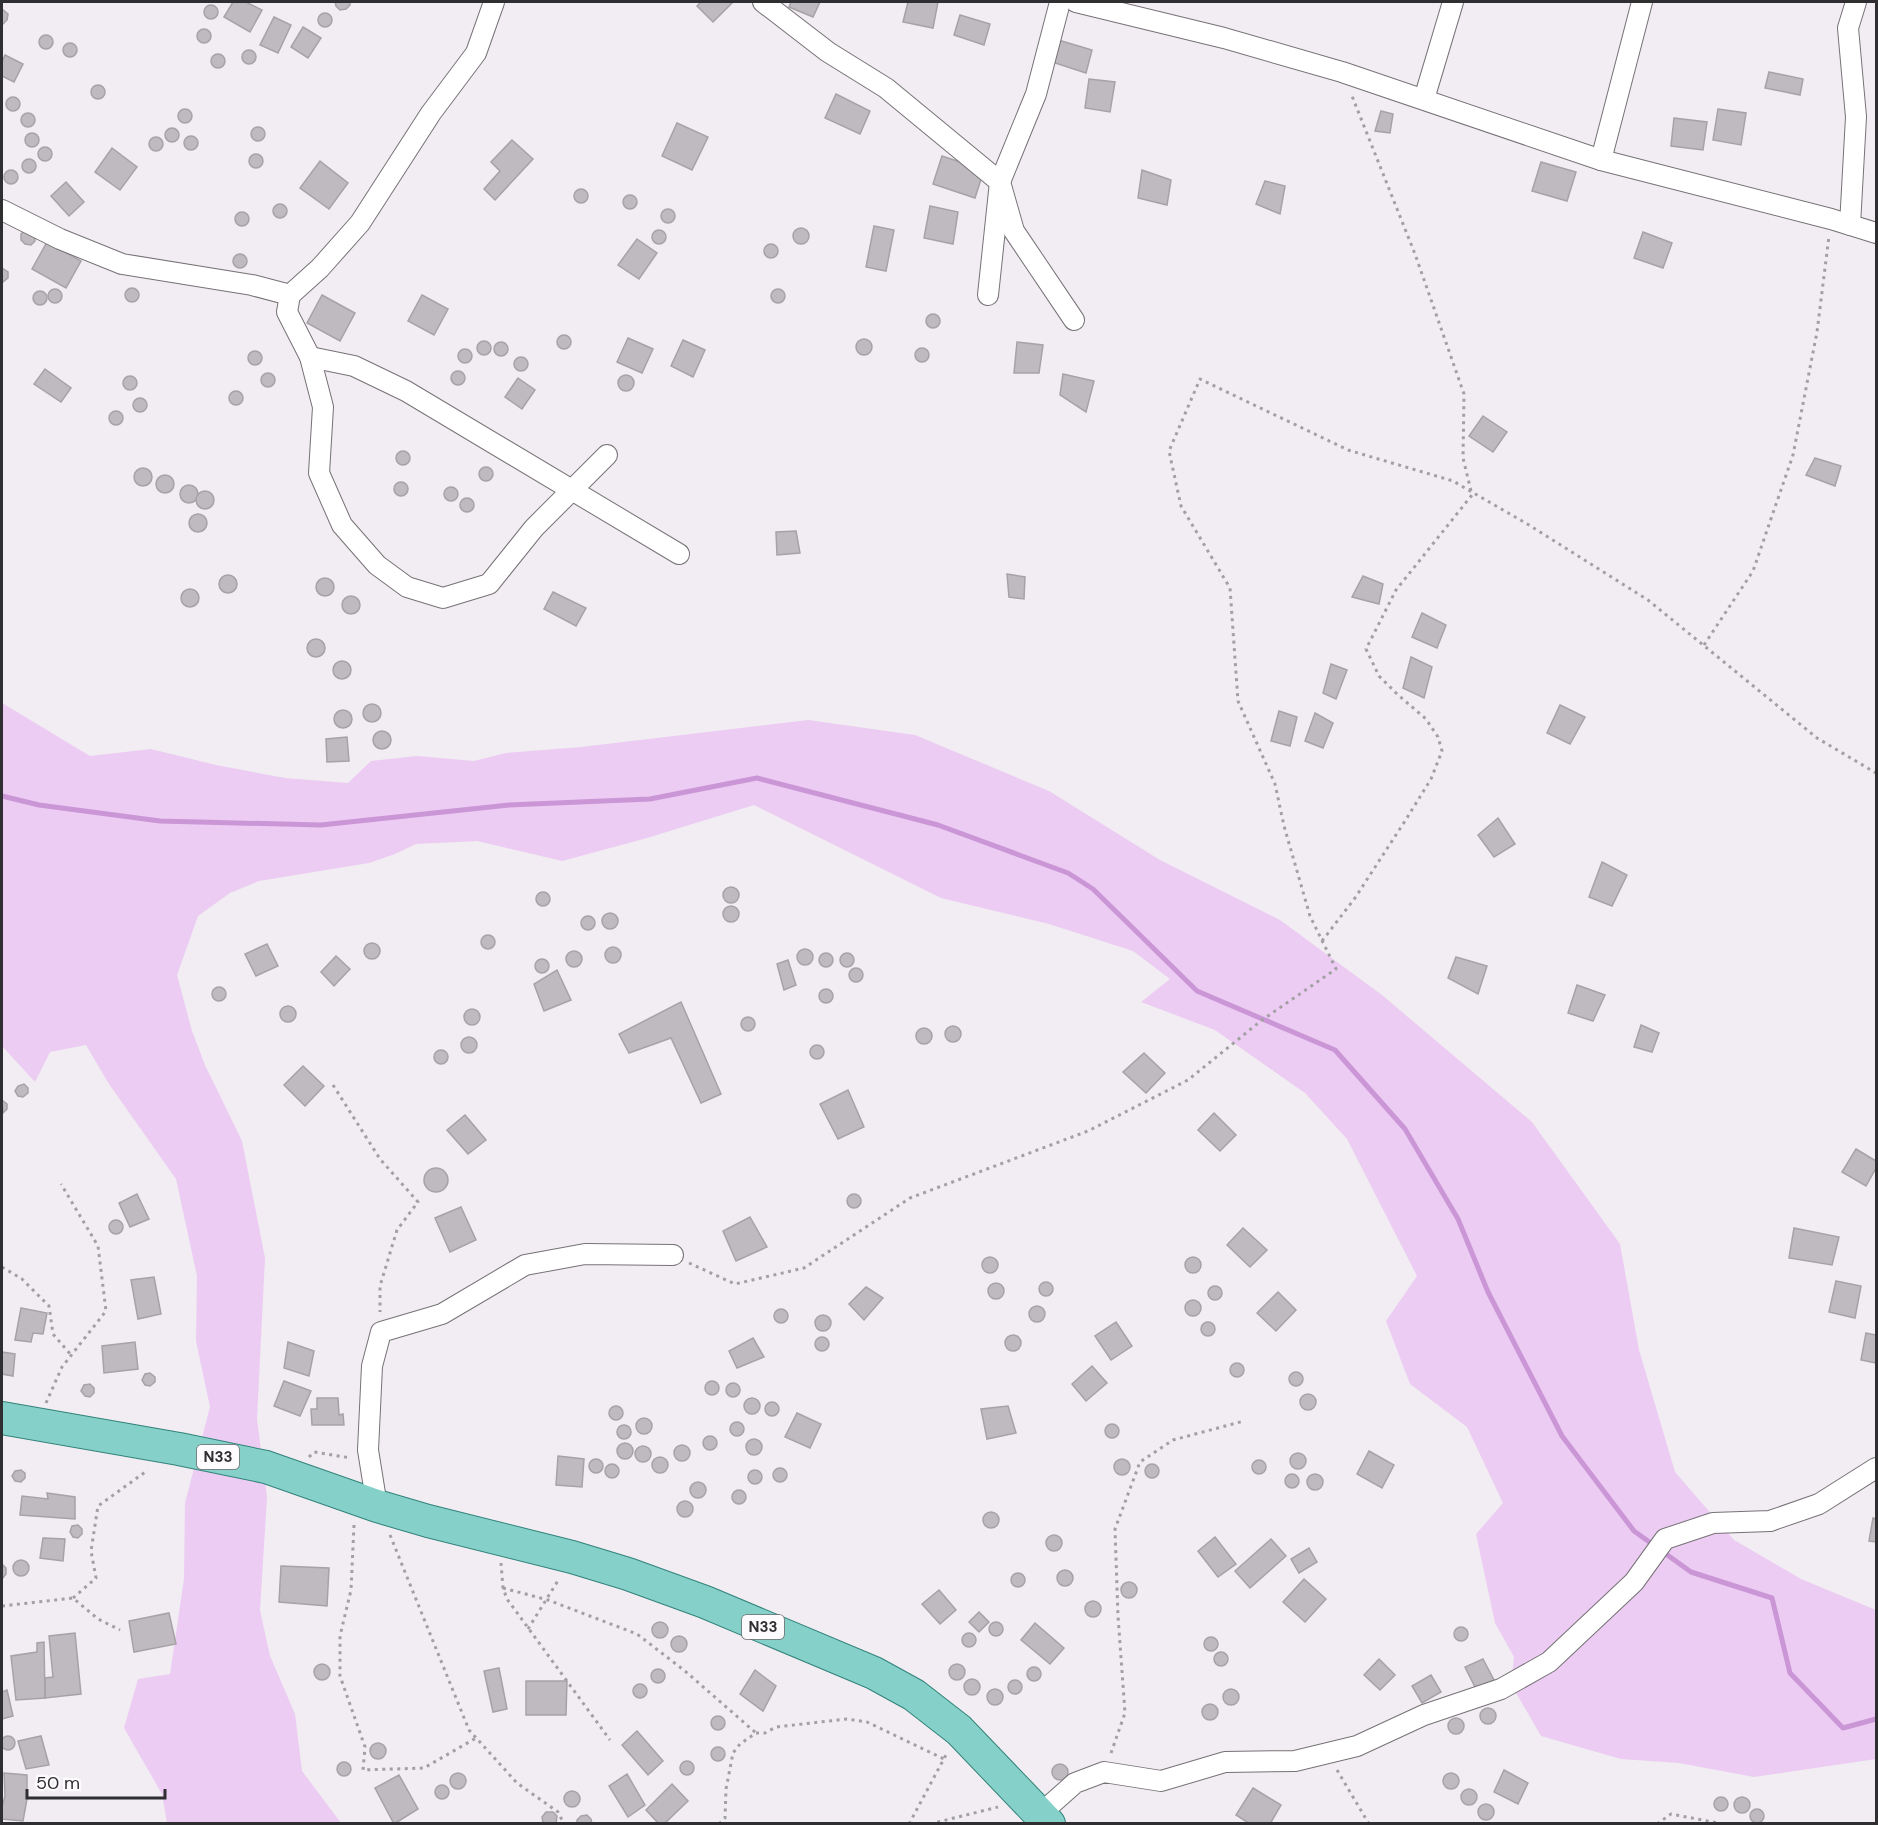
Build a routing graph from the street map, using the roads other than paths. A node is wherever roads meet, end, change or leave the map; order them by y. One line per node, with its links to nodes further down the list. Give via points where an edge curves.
1 (494, 2): 14 (street, via 476,53 430,113 360,223)
2 (763, 2): 10 (street, via 828,52 886,88)
3 (1060, 2): 10 (street, via 1036,93)
4 (1076, 2): 8 (street, via 1224,38)
5 (1453, 2): 8 (street)
6 (1642, 2): 9 (street)
7 (1856, 2): 12 (street, via 1848,28 1856,117)
8 (1424, 99): 9 (street)
9 (1601, 160): 12 (street)
10 (1000, 182): 15 (street); 16 (street, via 1014,231)
11 (2, 210): 14 (street, via 122,264)
12 (1851, 225): 13 (street)
13 (1876, 233)
14 (290, 295): 17 (street, via 287,312)
15 (988, 295)
16 (1074, 320)
17 (310, 357): 19 (street, via 354,366 406,391); 19 (street, via 323,407 319,473 342,525 377,565 407,587 443,598 489,584 534,528)
18 (607, 455): 19 (street)
19 (571, 491): 20 (street)
20 (679, 554)
21 (673, 1255): 24 (street, via 585,1254 525,1264 442,1314 381,1332 372,1366)
22 (2, 1418): 24 (main road, N33, via 266,1467)
23 (1876, 1467): 25 (street, via 1819,1504 1770,1521 1713,1523 1665,1539 1635,1582 1549,1662 1501,1689 1424,1715 1357,1746 1295,1761 1225,1762 1161,1781 1104,1772 1075,1783)
24 (366, 1502): 25 (main road, N33, via 628,1574 874,1673 914,1695 959,1730)
25 (1037, 1812)

